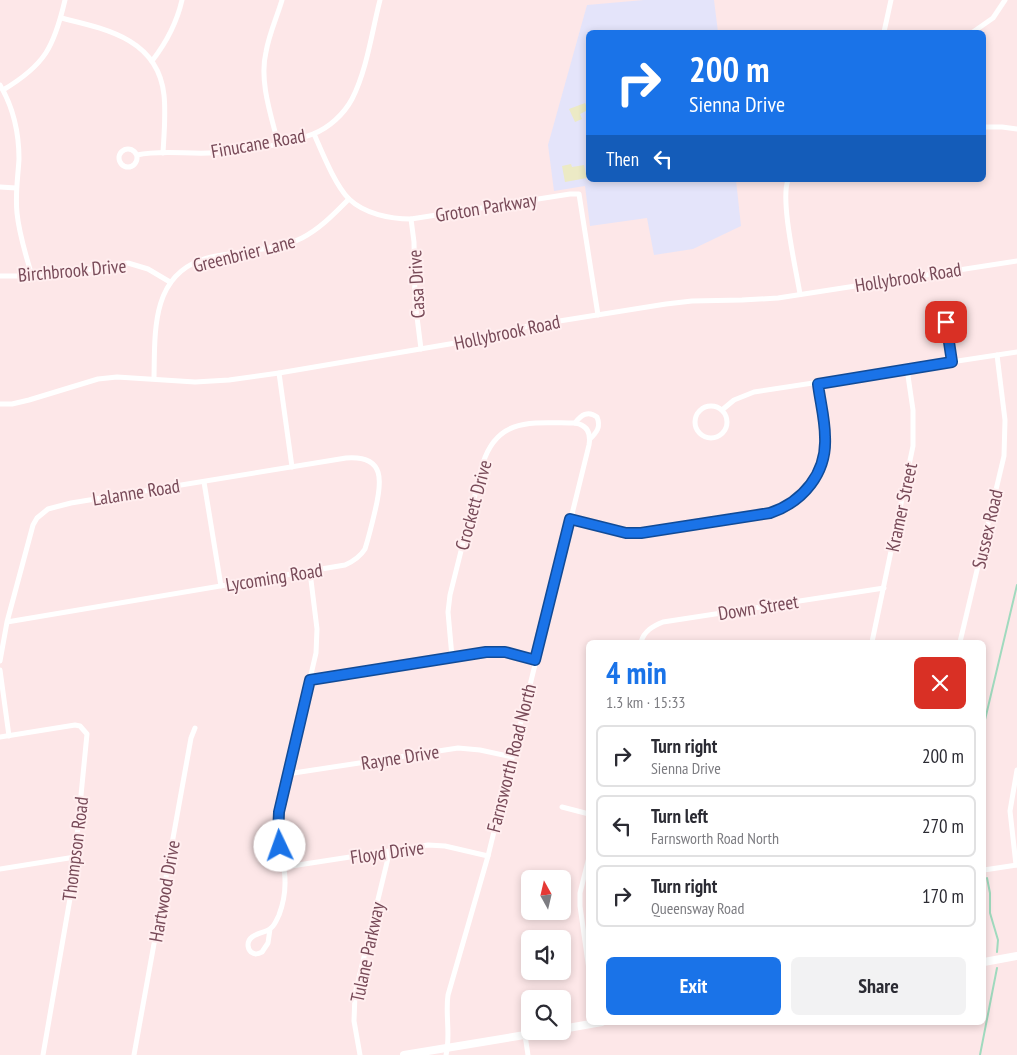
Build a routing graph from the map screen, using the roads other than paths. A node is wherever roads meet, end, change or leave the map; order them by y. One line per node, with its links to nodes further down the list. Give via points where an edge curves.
1 (65, 0): 7 (street)
2 (182, 0): 10 (street, via 162,50)
3 (282, 0): 15 (street, via 264,64)
4 (380, 0): 14 (street, Finucane Road, via 362,76 351,100 333,122)
5 (891, 0): 8 (street)
6 (1005, 0): 9 (street, via 993,18)
7 (61, 18): 10 (street, via 122,36); 11 (street, via 43,58 24,77)
8 (884, 30)
9 (976, 30)
10 (152, 62): 16 (street, via 161,78 164,94)
11 (2, 88): 20 (street, via 12,109 17,137)
12 (986, 127): 13 (street)
13 (1017, 129)
14 (314, 134): 15 (street, Finucane Road); 21 (street, Groton Parkway, via 330,169)
15 (278, 143): 16 (street, Finucane Road, via 210,152)
16 (163, 153): 17 (street, Finucane Road)
17 (137, 155)
18 (788, 182): 27 (street, via 786,208)
19 (0, 187): 20 (street)
20 (16, 188): 25 (street, via 18,220)
21 (349, 199): 22 (street, Groton Parkway, via 377,214); 26 (street, Greenbrier Lane, via 302,239 202,260 178,272)
22 (411, 219): 28 (street, Groton Parkway, via 580,194); 30 (street, Casa Drive)
23 (1017, 260): 27 (street, Hollybrook Road)
24 (0, 276): 25 (street, Birchbrook Drive)
25 (32, 276): 26 (street, Birchbrook Drive, via 128,263 148,269)
26 (170, 282): 36 (street, Greenbrier Lane, via 164,293 154,342)
27 (800, 294): 28 (street, Hollybrook Road, via 759,300 682,302)
28 (598, 315): 30 (street, Hollybrook Road)
29 (946, 322): 33 (street)
30 (421, 349): 35 (street, Hollybrook Road)
31 (1017, 352): 32 (street)
32 (997, 355): 33 (street); 51 (street, Sussex Road, via 1005,420 1004,456)
33 (952, 362): 34 (street)
34 (907, 369): 37 (street); 47 (street, Kramer Street, via 914,446)
35 (279, 373): 36 (street, Hollybrook Road, via 195,382); 42 (street)
36 (154, 378): 38 (street, Hollybrook Road, via 98,379 29,400)
37 (818, 384): 39 (street, via 748,394); 44 (street, via 825,436 823,458 817,476 808,488 786,506 770,513 641,533 626,533)
38 (0, 404)
39 (722, 410): 39 (street, via 726,424 721,434 712,437 702,434 695,421 699,412 707,406)
40 (575, 422): 41 (street, via 586,427); 41 (street, Crockett Drive, via 588,413 597,417 598,429); 52 (street, Crockett Drive, via 516,425 496,438 486,454 450,595 448,612)
41 (590, 439): 44 (street, Farnsworth Road North)
42 (292, 467): 43 (street, Lalanne Road); 45 (street, Lycoming Road, via 356,458 371,462 380,474 380,489 368,541 361,556 345,565)
43 (204, 482): 46 (street); 48 (street, Lalanne Road, via 56,506 42,513 29,533)
44 (570, 519): 53 (street, Farnsworth Road North)
45 (310, 572): 46 (street, Lycoming Road); 56 (street, via 317,641)
46 (221, 586): 48 (street, Lycoming Road)
47 (884, 588): 49 (street, Down Street, via 663,622 646,632); 50 (street, Kramer Street)
48 (7, 622): 54 (street, Lalanne Road)
49 (643, 640)
50 (872, 640)
51 (960, 640)
52 (452, 657): 53 (street, via 499,652); 56 (street)
53 (535, 660): 60 (street, Farnsworth Road North)
54 (0, 661)
55 (0, 670): 58 (street)
56 (310, 680): 62 (street)
57 (195, 728): 83 (street, Hartwood Drive)
58 (9, 736): 59 (street, Thompson Road); 67 (street, Thompson Road, via 70,725 85,730 87,739)
59 (0, 737)
60 (512, 758): 62 (street, Rayne Drive, via 458,748); 66 (street, Farnsworth Road North)
61 (1017, 770): 68 (street, via 1010,811)
62 (288, 774): 69 (street, via 278,823)
63 (562, 808): 64 (street)
64 (586, 813)
65 (390, 850): 66 (street, Floyd Drive, via 440,845); 69 (street, Floyd Drive); 84 (street, Tulane Parkway, via 355,994 354,1021)
66 (488, 856): 81 (street, Farnsworth Road North, via 448,995)
67 (75, 857): 71 (street); 82 (street, Thompson Road)
68 (1017, 865): 72 (street)
69 (285, 867): 73 (street, via 282,904)
70 (586, 869): 74 (street, via 580,906)
71 (0, 870)
72 (986, 870)
73 (270, 929): 73 (street, via 248,942 250,952 262,952 268,943)
74 (586, 949)
75 (1017, 956): 76 (main road)
76 (986, 962)
77 (587, 1025): 78 (main road)
78 (571, 1028)
79 (521, 1036): 81 (main road)
80 (526, 1040): 86 (street)
81 (447, 1052): 85 (main road)
82 (43, 1055)
83 (134, 1055)
84 (360, 1055)
85 (404, 1055)
86 (528, 1055)

